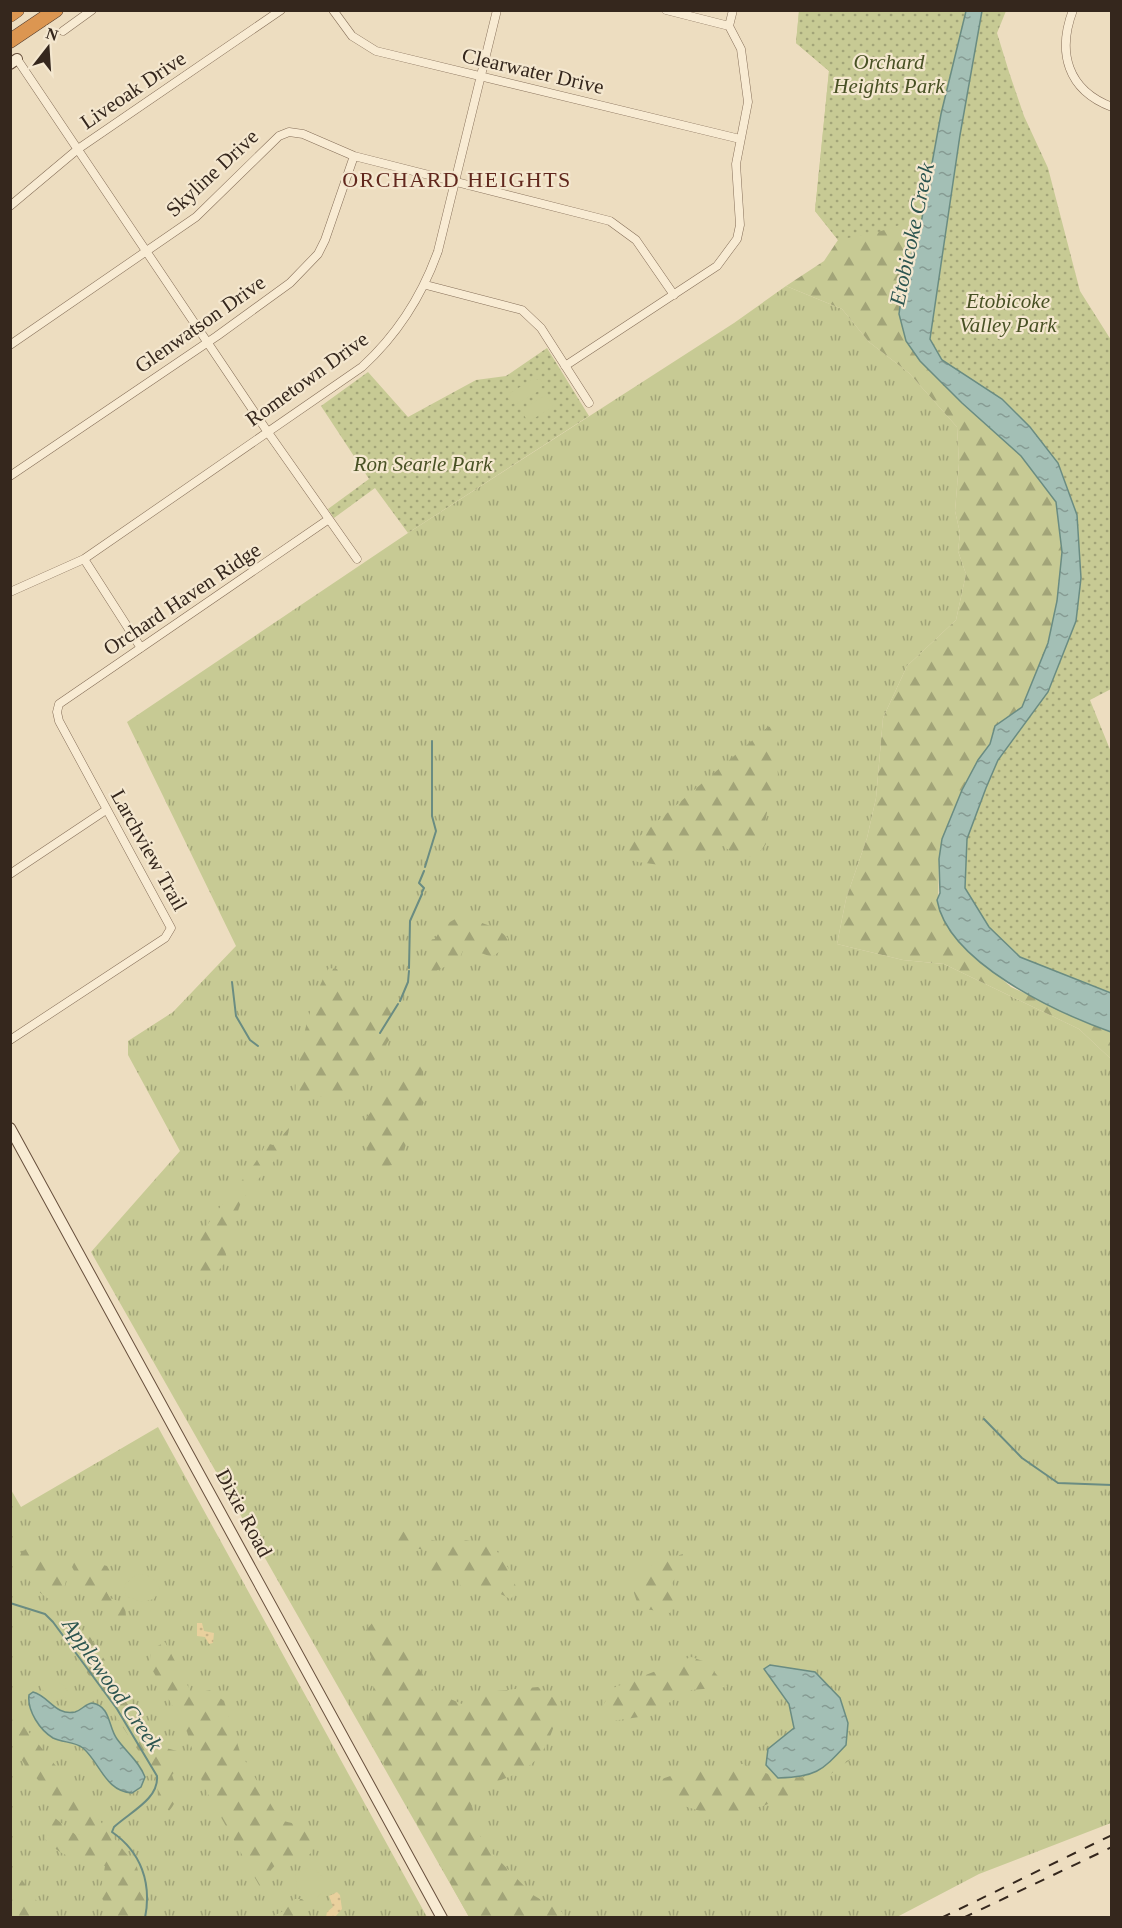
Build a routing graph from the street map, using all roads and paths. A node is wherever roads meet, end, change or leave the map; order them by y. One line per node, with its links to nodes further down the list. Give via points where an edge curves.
1 (17, 10): 10 (highway)
2 (56, 10): 13 (highway)
3 (93, 10): 12 (street)
4 (281, 10): 18 (street, Liveoak Drive)
5 (333, 10): 15 (street, Clearwater Drive, via 352,36 376,51)
6 (497, 10): 15 (street, Rometown Drive)
7 (666, 10): 11 (street)
8 (733, 10): 11 (street)
9 (1073, 10): 16 (street, via 1064,41 1069,67 1088,93)
10 (10, 15)
11 (729, 26): 17 (street, via 741,49 748,88 747,119)
12 (63, 31)
13 (11, 41)
14 (14, 62): 18 (street)
15 (480, 77): 17 (street, Clearwater Drive); 20 (street, Rometown Drive)
16 (1112, 107)
17 (740, 139): 24 (street, via 736,179 740,225 736,239 717,266)
18 (78, 149): 21 (street, Liveoak Drive); 22 (street)
19 (354, 156): 20 (street, Skyline Drive); 22 (street, Skyline Drive, via 303,134 289,132 279,136 196,217); 25 (street, Glenwatson Drive, via 333,223 318,254 290,284)
20 (456, 182): 23 (street, Rometown Drive); 24 (street, Skyline Drive, via 610,221 636,240)
21 (10, 206)
22 (146, 252): 25 (street); 26 (street, Skyline Drive)
23 (426, 285): 27 (street, via 522,310 541,328); 29 (street, Rometown Drive, via 396,331 368,361)
24 (674, 295): 27 (street)
25 (209, 341): 29 (street); 30 (street, Glenwatson Drive)
26 (10, 345)
27 (565, 366): 28 (street)
28 (589, 403)
29 (267, 431): 31 (street); 32 (street, Rometown Drive)
30 (10, 476)
31 (329, 519): 33 (street); 35 (street, Orchard Haven Ridge)
32 (84, 559): 34 (street, Rometown Drive); 35 (street)
33 (357, 559)
34 (12, 587)
35 (141, 648): 36 (street, Orchard Haven Ridge, via 64,698)
36 (57, 709): 37 (street, Larchview Trail, via 59,721)
37 (106, 810): 38 (street); 39 (street, Larchview Trail, via 170,921 170,931)
38 (10, 874)
39 (10, 1040)
40 (10, 1128): 41 (main road, Dixie Road)
41 (442, 1917)

